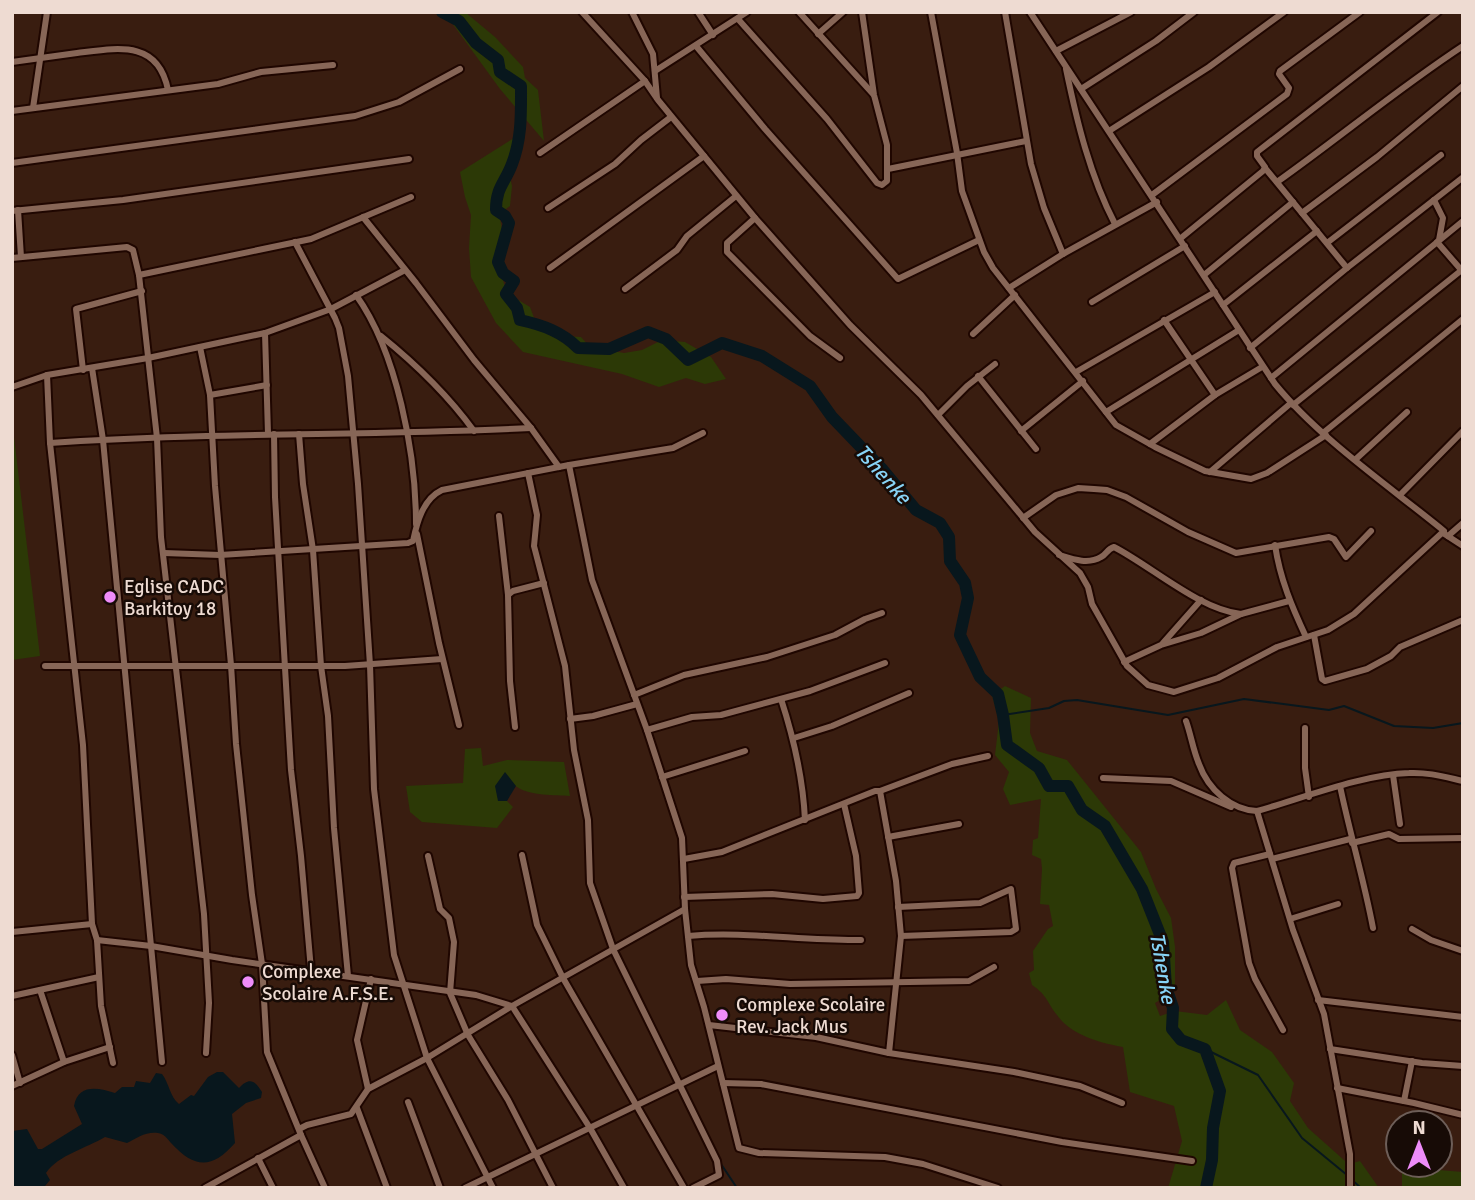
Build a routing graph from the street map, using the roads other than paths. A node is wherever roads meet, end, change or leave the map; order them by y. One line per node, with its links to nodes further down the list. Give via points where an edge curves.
1 (47, 12): 23 (street)
2 (582, 12): 29 (street)
3 (632, 12): 28 (street, via 650,47)
4 (698, 12): 19 (street)
5 (747, 12): 17 (street)
6 (799, 12): 18 (street)
7 (843, 12): 18 (street)
8 (862, 12): 33 (street)
9 (931, 12): 41 (street)
10 (1005, 12): 39 (street)
11 (1030, 12): 22 (street)
12 (1131, 12): 22 (street)
13 (1194, 12): 31 (street)
14 (1284, 12): 38 (street)
15 (1360, 12): 50 (street, via 1280,71 1289,88 1287,94)
16 (1438, 12): 46 (street, via 1257,152)
17 (738, 19): 19 (street); 47 (street, via 877,183 885,184)
18 (818, 34): 33 (street)
19 (713, 35): 20 (street)
20 (696, 46): 28 (street); 65 (street, via 898,279)
21 (1463, 46): 49 (street)
22 (1056, 51): 25 (street)
23 (39, 58): 24 (street); 32 (street, via 130,49 161,66); 35 (street)
24 (12, 62)
25 (1064, 64): 31 (street); 62 (street, via 1094,176)
26 (333, 65): 32 (street, via 261,72 218,84)
27 (460, 69): 45 (street, via 399,102 355,116)
28 (655, 71): 34 (street)
29 (645, 81): 34 (street); 40 (street)
30 (1463, 86): 58 (street)
31 (1081, 89): 38 (street)
32 (169, 90): 35 (street)
33 (874, 95): 47 (street)
34 (657, 100): 37 (street)
35 (33, 108): 36 (street)
36 (12, 111)
37 (671, 117): 43 (street); 56 (street, via 615,164)
38 (1109, 131): 50 (street)
39 (1027, 141): 41 (street); 70 (street, via 1044,208)
40 (540, 153)
41 (957, 153): 47 (street); 65 (street, via 962,191)
42 (1441, 155): 68 (street)
43 (704, 156): 51 (street); 73 (street)
44 (409, 159): 57 (street)
45 (12, 163)
46 (1265, 168): 49 (street); 64 (street)
47 (888, 169)
48 (1462, 178): 53 (street)
49 (1277, 182): 55 (street)
50 (1152, 195): 54 (street)
51 (736, 196): 60 (street); 80 (street, via 687,236 677,250)
52 (411, 197): 59 (street)
53 (1434, 200): 66 (street, via 1443,218); 74 (street)
54 (1157, 202): 62 (street); 64 (street)
55 (1293, 202): 58 (street); 78 (street)
56 (548, 208)
57 (15, 211): 71 (street)
58 (1302, 213): 63 (street)
59 (363, 217): 67 (street); 75 (street)
60 (755, 218): 97 (street, via 727,243 727,251 810,336); 115 (street)
61 (1463, 221): 66 (street)
62 (1115, 224): 70 (street)
63 (1317, 231): 68 (street); 86 (street)
64 (1181, 238): 69 (street)
65 (979, 240): 79 (street)
66 (1438, 241): 76 (street); 106 (street)
67 (295, 242): 77 (street); 87 (street)
68 (1326, 243): 74 (street)
69 (1185, 246): 78 (street); 85 (street)
70 (1063, 254): 79 (street)
71 (21, 257): 72 (street); 77 (street, via 130,248)
72 (12, 258)
73 (550, 268)
74 (1347, 268): 95 (street)
75 (405, 270): 83 (street); 116 (street)
76 (1462, 271): 112 (street)
77 (139, 275): 81 (street)
78 (1204, 275): 82 (street)
79 (1009, 288): 84 (street)
80 (625, 289)
81 (142, 291): 96 (street); 102 (street, via 76,309)
82 (1215, 292): 86 (street); 88 (street)
83 (356, 295): 87 (street); 93 (street)
84 (1015, 295): 92 (street); 103 (street)
85 (1092, 302)
86 (1223, 305): 90 (street)
87 (331, 309): 91 (street); 124 (street, via 344,349)
88 (1164, 320): 98 (street); 103 (street)
89 (1462, 322): 125 (street)
90 (1239, 330): 95 (street); 98 (street)
91 (265, 333): 94 (street); 108 (street)
92 (973, 334)
93 (380, 335): 117 (street, via 426,373); 120 (street)
94 (200, 347): 96 (street); 110 (street)
95 (1250, 348): 100 (street)
96 (148, 358): 101 (street); 127 (street)
97 (840, 358)
98 (1191, 359): 111 (street); 113 (street)
99 (995, 365): 105 (street)
100 (1262, 367): 106 (street); 111 (street)
101 (92, 368): 102 (street); 128 (street)
102 (83, 370): 104 (street)
103 (1076, 372): 107 (street)
104 (47, 376): 109 (street); 129 (street)
105 (978, 376): 115 (street); 118 (street)
106 (1271, 378): 112 (street)
107 (1083, 381): 113 (street); 118 (street)
108 (267, 385): 110 (street); 122 (street)
109 (12, 387)
110 (210, 395): 126 (street)
111 (1215, 395): 130 (street)
112 (1292, 404): 125 (street); 135 (street)
113 (1106, 412): 130 (street, via 1116,425)
114 (1407, 412): 132 (street)
115 (938, 415): 139 (street)
116 (531, 428): 117 (street); 134 (street)
117 (474, 431): 120 (street)
118 (1021, 431): 131 (street)
119 (1463, 431): 137 (street)
120 (406, 433): 124 (street); 141 (street)
121 (703, 433): 133 (street, via 673,448)
122 (271, 434): 123 (street); 126 (street); 148 (street)
123 (299, 434): 124 (street); 147 (street)
124 (353, 434): 146 (street)
125 (1325, 434): 132 (street); 135 (street, via 1251,479)
126 (212, 435): 127 (street); 151 (street)
127 (157, 438): 128 (street); 149 (street)
128 (103, 440): 129 (street); 170 (street)
129 (50, 443): 169 (street)
130 (1150, 444): 135 (street)
131 (1035, 449)
132 (1356, 459): 137 (street)
133 (569, 465): 134 (street); 174 (street, via 592,580)
134 (559, 467): 136 (street)
135 (1210, 472)
136 (528, 473): 141 (street, via 436,493 426,503); 152 (street, via 537,516 534,546)
137 (1400, 495): 143 (street)
138 (499, 516): 153 (street)
139 (1023, 518): 144 (street, via 1067,491 1107,490 1236,553); 150 (street)
140 (1463, 523): 143 (street)
141 (416, 528): 146 (street, via 411,542); 162 (street)
142 (1371, 531): 144 (street, via 1346,556 1329,537)
143 (1445, 535): 145 (street); 159 (street, via 1354,614)
144 (1275, 545): 155 (street)
145 (1463, 546)
146 (362, 547): 147 (street); 167 (street)
147 (313, 550): 148 (street); 172 (street)
148 (279, 552): 151 (street); 171 (street)
149 (164, 553): 151 (street); 165 (street)
150 (1058, 554): 154 (street, via 1090,561 1114,547); 163 (street, via 1080,573)
151 (220, 555): 166 (street)
152 (544, 583): 153 (street); 177 (street, via 565,666)
153 (508, 595): 180 (street)
154 (1201, 600): 157 (street); 161 (street)
155 (1289, 601): 157 (street); 160 (street)
156 (882, 613): 174 (street, via 835,635 766,657 684,675)
157 (1241, 614): 161 (street)
158 (1463, 620): 159 (street, via 1400,647 1367,669 1325,681)
159 (1314, 635): 160 (street)
160 (1306, 637): 163 (street, via 1218,678 1174,692 1149,685)
161 (1161, 645): 163 (street)
162 (442, 659): 167 (street); 179 (street)
163 (1124, 662)
164 (885, 663): 175 (street)
165 (175, 665): 166 (street); 170 (street); 222 (street)
166 (231, 665): 171 (street); 223 (street)
167 (370, 665): 172 (street); 232 (street, via 374,789 394,955)
168 (45, 666): 169 (street)
169 (75, 666): 170 (street); 211 (street)
170 (124, 666): 219 (street)
171 (286, 666): 172 (street); 225 (street, via 291,770)
172 (321, 666): 226 (street)
173 (909, 693): 183 (street)
174 (634, 695): 176 (street)
175 (781, 699): 182 (street); 183 (street)
176 (637, 704): 177 (street); 182 (street)
177 (570, 719): 220 (street, via 588,820 590,883)
178 (1186, 720): 194 (street, via 1205,777 1223,798)
179 (459, 725)
180 (515, 727)
181 (1305, 728): 192 (street)
182 (648, 730): 187 (street)
183 (794, 738): 196 (street)
184 (745, 751): 187 (street)
185 (988, 756): 191 (street, via 951,764)
186 (1393, 775): 189 (street, via 1431,774); 190 (street); 198 (street)
187 (662, 777): 205 (street, via 682,838)
188 (1103, 778): 194 (street, via 1171,781)
189 (1463, 781)
190 (1340, 786): 192 (street); 201 (street)
191 (880, 791): 193 (street); 199 (street)
192 (1309, 797): 195 (street)
193 (844, 804): 196 (street); 206 (street, via 856,856 857,896)
194 (1244, 810): 195 (street)
195 (1257, 811): 204 (street)
196 (805, 820): 205 (street, via 722,852)
197 (959, 824): 199 (street)
198 (1400, 824)
199 (888, 837): 208 (street)
200 (1463, 838): 201 (street, via 1399,839 1389,834)
201 (1351, 841): 204 (street); 212 (street)
202 (522, 855): 228 (street, via 537,925)
203 (428, 856): 234 (street, via 440,909 449,918 454,942)
204 (1271, 856): 210 (street); 240 (street, via 1234,863 1232,868 1249,964)
205 (684, 859): 206 (street)
206 (684, 897): 209 (street)
207 (1338, 904): 210 (street)
208 (898, 907): 216 (street); 216 (street, via 980,903 1012,889 1017,923 1012,932)
209 (685, 909): 215 (street); 220 (street)
210 (1290, 919): 236 (street)
211 (92, 924): 214 (street); 217 (street)
212 (1373, 928)
213 (1412, 929): 221 (street)
214 (12, 932)
215 (688, 936): 218 (street, via 727,933); 230 (street)
216 (901, 936): 231 (street)
217 (97, 940): 219 (street); 227 (street)
218 (862, 940)
219 (151, 946): 222 (street); 250 (street)
220 (613, 949): 228 (street); 256 (street)
221 (1463, 951)
222 (206, 955): 223 (street); 244 (street)
223 (262, 964): 225 (street); 267 (street, via 267,1052)
224 (994, 967): 231 (street, via 970,981)
225 (311, 970): 226 (street)
226 (348, 976): 229 (street)
227 (99, 977): 233 (street); 242 (street)
228 (563, 978): 237 (street); 263 (street)
229 (371, 979): 232 (street); 259 (street, via 357,1040)
230 (696, 981): 231 (street); 239 (street)
231 (896, 982): 245 (street)
232 (402, 983): 234 (street); 247 (street)
233 (40, 990): 235 (street); 249 (street)
234 (450, 993): 237 (street); 241 (street)
235 (12, 996)
236 (1318, 1000): 238 (street); 243 (street)
237 (512, 1006): 241 (street); 266 (street)
238 (1463, 1017)
239 (709, 1025): 245 (street, via 816,1037); 252 (street)
240 (1283, 1030)
241 (468, 1035): 247 (street); 268 (street)
242 (110, 1047): 249 (street); 251 (street)
243 (1330, 1049): 248 (street); 258 (street)
244 (206, 1053)
245 (889, 1053): 262 (street, via 1066,1083)
246 (12, 1055): 254 (street)
247 (427, 1058): 259 (street); 271 (street)
248 (1412, 1061): 253 (street); 260 (street)
249 (64, 1062): 254 (street)
250 (162, 1062)
251 (113, 1063)
252 (718, 1066): 255 (street); 256 (street)
253 (1463, 1066)
254 (20, 1083): 257 (street)
255 (723, 1083): 270 (street, via 761,1084 1062,1142); 284 (street, via 741,1149 885,1157)
256 (680, 1084): 263 (street); 283 (street, via 720,1172)
257 (12, 1086)
258 (1338, 1088): 260 (street); 285 (street, via 1350,1154)
259 (368, 1089): 264 (street)
260 (1404, 1101): 265 (street)
261 (408, 1102): 277 (street)
262 (1122, 1102)
263 (637, 1104): 266 (street); 282 (street)
264 (357, 1108): 267 (street, via 351,1114 307,1125); 276 (street)
265 (1463, 1115)
266 (590, 1128): 268 (street); 281 (street)
267 (300, 1132): 269 (street); 275 (street)
268 (537, 1154): 271 (street); 280 (street)
269 (258, 1158): 272 (street); 274 (street)
270 (1192, 1161)
271 (488, 1177): 278 (street); 279 (street)
272 (217, 1185): 273 (street)
273 (205, 1188)
274 (273, 1188)
275 (325, 1188)
276 (387, 1188)
277 (440, 1188)
278 (465, 1188)
279 (493, 1188)
280 (554, 1188)
281 (624, 1188)
282 (684, 1188)
283 (693, 1188)
284 (998, 1188)
285 (1350, 1188)

